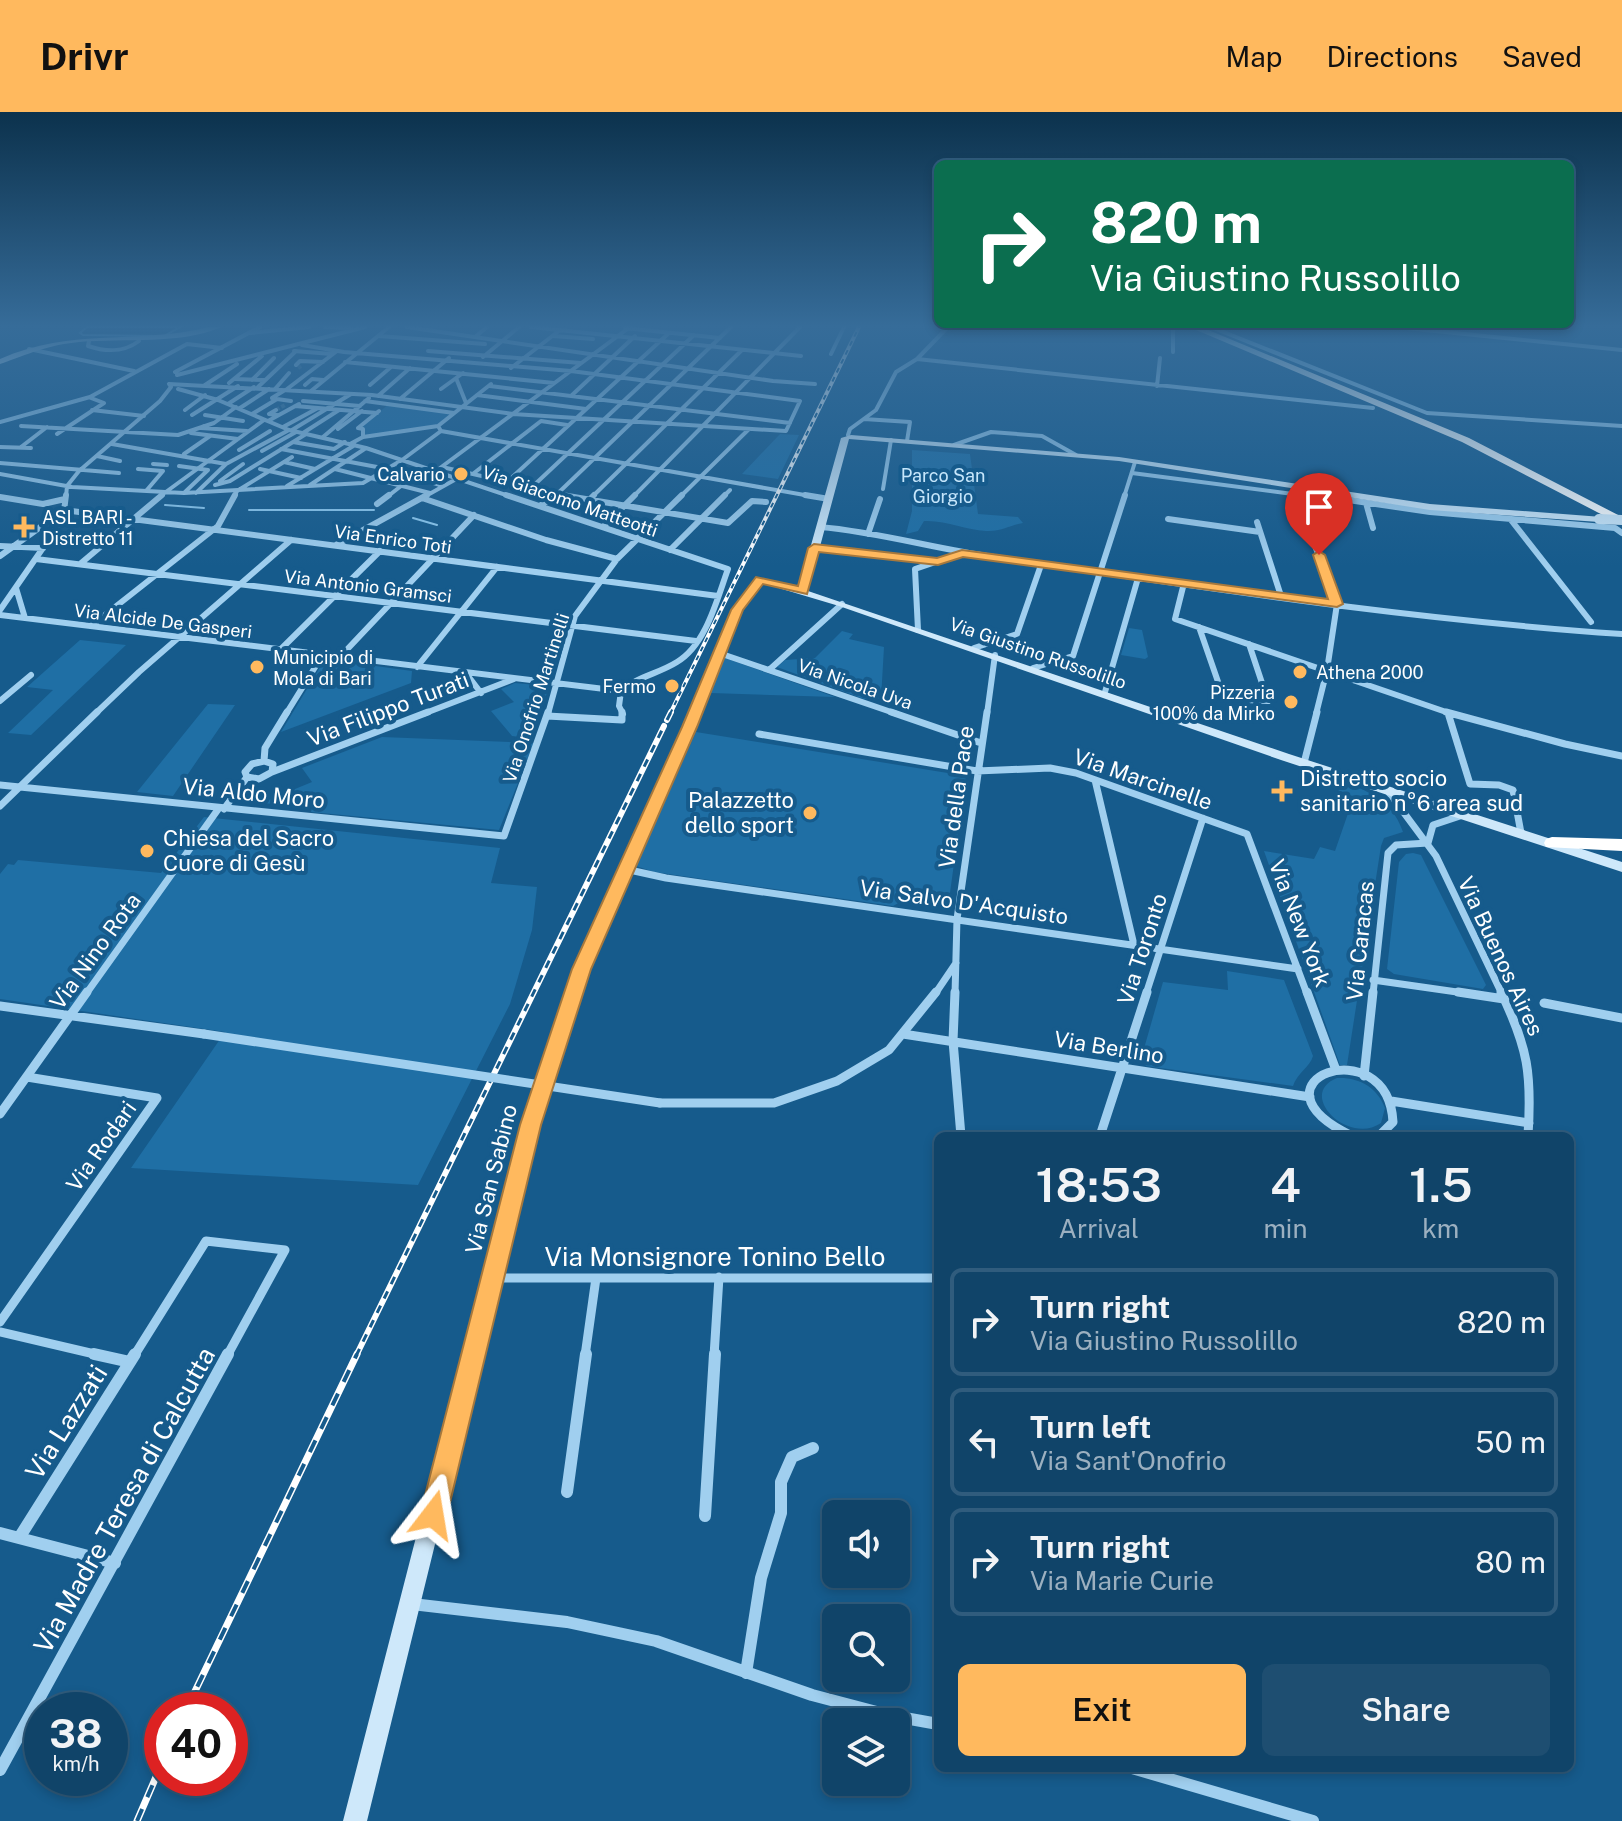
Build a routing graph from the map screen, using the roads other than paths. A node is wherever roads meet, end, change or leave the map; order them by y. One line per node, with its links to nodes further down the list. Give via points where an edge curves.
1 (55, 407): 61 (street)
2 (98, 407): 43 (street)
3 (154, 407): 53 (street)
4 (189, 407): 44 (street)
5 (206, 407): 52 (street)
6 (235, 407): 36 (street, Via Giacomo Matteotti)
7 (264, 407): 50 (street)
8 (287, 407): 58 (street)
9 (299, 407): 64 (street)
10 (313, 407): 37 (street)
11 (339, 407): 12 (street); 40 (street); 46 (street); 78 (street)
12 (345, 407)
13 (361, 407): 46 (street)
14 (361, 407): 84 (street)
15 (364, 407): 47 (street)
16 (384, 407): 47 (street)
17 (408, 407): 38 (street)
18 (435, 407): 45 (street)
19 (462, 407): 48 (street)
20 (474, 407): 51 (street)
21 (522, 407): 51 (street)
22 (567, 407): 41 (street)
23 (589, 407): 41 (street)
24 (618, 407): 56 (street)
25 (647, 407): 60 (street)
26 (663, 407): 42 (street)
27 (684, 407): 42 (street)
28 (722, 407): 49 (street)
29 (797, 407): 63 (street)
30 (878, 407): 57 (street)
31 (1361, 407): 39 (street)
32 (1390, 407): 197 (highway, via 1566,488)
33 (1399, 407): 191 (highway, via 1482,440)
34 (1411, 407): 69 (street, via 1427,413)
35 (215, 408): 54 (street, via 203,416)
36 (238, 408): 50 (street, Via Giacomo Matteotti); 54 (street)
37 (318, 408): 40 (street); 78 (street)
38 (417, 408): 45 (street)
39 (1373, 408)
40 (330, 409): 78 (street)
41 (586, 409): 55 (street)
42 (682, 409): 49 (street); 65 (street)
43 (92, 410): 53 (street); 72 (street)
44 (185, 410)
45 (432, 410): 48 (street)
46 (353, 411): 84 (street)
47 (377, 413): 85 (street, via 358,428)
48 (454, 413): 71 (street)
49 (715, 413): 63 (street); 68 (street)
50 (252, 414): 58 (street, Via Giacomo Matteotti)
51 (513, 414): 55 (street); 88 (street)
52 (192, 415)
53 (144, 416): 79 (street)
54 (222, 416): 59 (street); 62 (street)
55 (577, 417): 56 (street); 66 (street)
56 (605, 419): 60 (street); 111 (street)
57 (863, 419): 86 (street); 92 (street, via 910,422)
58 (266, 420): 64 (street, Via Giacomo Matteotti); 73 (street)
59 (243, 421)
60 (632, 421): 65 (street); 119 (street)
61 (0, 422)
62 (214, 423): 73 (street); 76 (street)
63 (790, 423): 75 (street, via 786,431)
64 (275, 424): 78 (street, Via Giacomo Matteotti)
65 (666, 424): 68 (street); 131 (street)
66 (567, 425): 95 (street, via 541,421); 105 (street)
67 (21, 426): 70 (street)
68 (701, 426): 75 (street); 137 (street)
69 (1622, 426)
70 (47, 427): 72 (street); 101 (street)
71 (440, 428): 85 (street); 88 (street); 122 (street)
72 (65, 429): 79 (street); 81 (street)
73 (249, 429): 74 (street); 76 (street); 83 (street); 87 (street)
74 (260, 429)
75 (749, 429): 152 (street, Via Onofrio Martinelli)
76 (207, 430): 80 (street); 82 (street); 87 (street); 94 (street)
77 (270, 431): 83 (street)
78 (295, 431): 84 (street, Via Giacomo Matteotti); 89 (street); 93 (street); 108 (street)
79 (127, 432): 82 (street); 96 (street)
80 (191, 433)
81 (57, 434)
82 (149, 434): 102 (street)
83 (261, 436): 89 (street); 129 (street)
84 (323, 437): 97 (street, Via Giacomo Matteotti)
85 (363, 437): 97 (street)
86 (848, 437): 91 (street); 182 (street)
87 (237, 438): 90 (street); 99 (street)
88 (481, 438): 95 (street); 141 (street)
89 (271, 439): 106 (street)
90 (246, 440)
91 (891, 440): 92 (street); 168 (street)
92 (907, 441): 98 (street)
93 (293, 442): 97 (street, via 334,449); 107 (street)
94 (201, 443): 99 (street); 109 (street)
95 (513, 443): 105 (street); 148 (street)
96 (111, 444): 102 (street); 116 (street)
97 (350, 444): 104 (street, Via Giacomo Matteotti); 120 (street)
98 (954, 445): 115 (street); 115 (street, via 991,432 1042,436)
99 (227, 446): 112 (street)
100 (0, 447): 101 (street)
101 (21, 447): 103 (street)
102 (130, 447): 113 (street)
103 (31, 448)
104 (366, 448): 118 (street); 122 (street, Via Giacomo Matteotti)
105 (543, 448): 111 (street); 156 (street)
106 (252, 449): 108 (street); 114 (street)
107 (281, 449): 110 (street); 120 (street)
108 (262, 451): 110 (street)
109 (186, 453): 112 (street); 113 (street); 124 (street); 134 (street, via 179,466)
110 (275, 453): 121 (street)
111 (568, 453): 119 (street); 165 (street)
112 (216, 454): 124 (street)
113 (167, 455): 132 (street)
114 (241, 455): 121 (street); 130 (street)
115 (1076, 455): 127 (street)
116 (97, 456): 123 (street); 143 (street)
117 (292, 457): 125 (street)
118 (352, 457): 126 (street); 136 (street)
119 (596, 458): 131 (street); 177 (street)
120 (332, 459): 126 (street); 139 (street)
121 (265, 460): 135 (street)
122 (402, 460): 136 (street); 141 (street, Via Giacomo Matteotti)
123 (120, 461)
124 (205, 461): 129 (street); 134 (street)
125 (284, 462): 139 (street); 145 (street)
126 (346, 462): 136 (street); 140 (street)
127 (1135, 462): 149 (street); 157 (street)
128 (0, 463): 143 (street)
129 (218, 463): 130 (street)
130 (229, 463): 133 (street); 163 (street)
131 (627, 463): 137 (street); 181 (street)
132 (153, 464): 142 (street); 144 (street, via 168,464)
133 (243, 464): 135 (street); 158 (street)
134 (196, 468): 173 (street); 174 (street, via 208,470)
135 (257, 468): 145 (street); 158 (street)
136 (390, 468): 155 (street); 162 (street)
137 (660, 468): 152 (street); 188 (street)
138 (138, 469): 142 (street)
139 (315, 469): 153 (street)
140 (335, 469): 147 (street); 164 (street)
141 (439, 469): 148 (street); 154 (street, Via Giacomo Matteotti)
142 (146, 470): 144 (street)
143 (79, 471): 146 (street); 159 (street)
144 (159, 471): 170 (street, via 160,477)
145 (269, 471): 151 (street); 171 (street)
146 (119, 473)
147 (349, 473): 155 (street); 160 (street)
148 (474, 473): 156 (street)
149 (1132, 473): 157 (street); 224 (street)
150 (0, 474): 159 (street)
151 (285, 474): 153 (street); 167 (street)
152 (704, 475): 182 (street); 190 (street, Via Onofrio Martinelli)
153 (301, 478): 166 (street)
154 (458, 478): 162 (street); 187 (street, Via Giacomo Matteotti)
155 (373, 479): 160 (street); 161 (street)
156 (508, 481): 165 (street)
157 (1258, 484): 172 (street)
158 (215, 485): 163 (street)
159 (67, 486): 170 (street); 180 (street)
160 (327, 486): 164 (street)
161 (401, 486): 176 (street); 186 (street)
162 (443, 486): 176 (street)
163 (201, 487): 175 (street)
164 (307, 487): 166 (street)
165 (532, 487): 177 (street)
166 (284, 488): 167 (street)
167 (259, 489): 171 (street)
168 (883, 489)
169 (730, 490): 193 (street)
170 (146, 491): 173 (street)
171 (237, 491): 175 (street); 202 (street)
172 (1297, 491): 185 (street); 197 (street, bridge); 238 (street, via 1294,504)
173 (165, 492): 174 (street); 195 (street)
174 (184, 493): 175 (street)
175 (196, 493)
176 (431, 493): 178 (street)
177 (558, 494): 181 (street); 187 (street)
178 (422, 498): 192 (street); 209 (street)
179 (2, 499): 180 (street, via 43,504)
180 (65, 499): 189 (street)
181 (590, 499): 188 (street)
182 (829, 499): 200 (street)
183 (880, 499): 205 (street)
184 (766, 502): 193 (street, via 752,501 728,523)
185 (1366, 503): 196 (street); 201 (street)
186 (377, 504)
187 (541, 505): 199 (street, Via Giacomo Matteotti)
188 (626, 505): 190 (street); 199 (street)
189 (64, 510): 195 (street, Via Enrico Toti); 210 (street); 211 (street)
190 (667, 512): 193 (street); 206 (street, Via Onofrio Martinelli)
191 (1622, 512)
192 (474, 515): 218 (street); 219 (street)
193 (701, 519): 213 (street)
194 (1168, 519): 203 (street)
195 (130, 520): 202 (street, Via Enrico Toti); 221 (street)
196 (1511, 520): 204 (street, via 1615,528); 242 (street)
197 (1622, 521)
198 (1257, 522): 203 (street)
199 (603, 527): 206 (street, Via Giacomo Matteotti)
200 (820, 527): 205 (street); 212 (street)
201 (1373, 528)
202 (214, 529): 207 (street, Via Enrico Toti); 225 (street)
203 (1260, 532): 235 (street)
204 (1622, 533)
205 (868, 534): 215 (street)
206 (638, 539): 213 (street, Via Giacomo Matteotti); 219 (street, Via Onofrio Martinelli)
207 (291, 540): 209 (street, Via Enrico Toti); 230 (street)
208 (0, 546): 210 (street)
209 (334, 546): 214 (street, Via Enrico Toti)
210 (11, 547): 211 (street); 216 (street)
211 (43, 548): 217 (street)
212 (814, 548): 220 (street); 232 (street)
213 (670, 550): 234 (street, Via Giacomo Matteotti, via 728,569)
214 (380, 551): 218 (street, Via Enrico Toti); 233 (street)
215 (962, 553): 220 (street); 222 (street)
216 (0, 556)
217 (36, 559): 221 (street, Via Antonio Gramsci); 231 (street)
218 (432, 559): 223 (street, Via Enrico Toti); 236 (street)
219 (617, 559): 228 (street, Via Onofrio Martinelli)
220 (938, 562): 246 (street, via 915,569)
221 (80, 564): 225 (street, Via Antonio Gramsci)
222 (1041, 565): 224 (street); 251 (street, via 1017,634)
223 (497, 567): 228 (street, Via Enrico Toti); 239 (street)
224 (1099, 573): 226 (street); 258 (street, via 1073,656)
225 (157, 574): 230 (street, Via Antonio Gramsci); 244 (street)
226 (1138, 578): 229 (street); 266 (street)
227 (760, 579): 232 (street, Via Giustino Russolillo); 253 (street, Via San Sabino, via 737,610)
228 (600, 580): 234 (street, Via Enrico Toti); 243 (street, Via Onofrio Martinelli)
229 (1184, 583): 235 (street); 245 (street, via 1175,619)
230 (239, 584): 233 (street, Via Antonio Gramsci); 248 (street)
231 (16, 588): 240 (street); 241 (street)
232 (803, 591): 237 (street, Via Giustino Russolillo)
233 (337, 595): 236 (street, Via Antonio Gramsci); 252 (street)
234 (718, 596): 249 (street)
235 (1281, 596): 238 (street)
236 (390, 603): 239 (street, Via Antonio Gramsci); 256 (street)
237 (842, 604): 246 (street, Via Giustino Russolillo); 259 (street)
238 (1337, 604): 247 (street); 260 (street)
239 (460, 612): 243 (street, Via Antonio Gramsci); 257 (street)
240 (0, 613): 241 (street, Via Alcide De Gasperi)
241 (25, 618): 244 (street, Via Alcide De Gasperi)
242 (1591, 622)
243 (573, 625): 249 (street, Via Antonio Gramsci); 264 (street, Via Onofrio Martinelli)
244 (91, 626): 248 (street, Via Alcide De Gasperi)
245 (1199, 627): 250 (street); 250 (street, via 1224,699 1268,701)
246 (918, 630): 251 (street, Via Giustino Russolillo)
247 (1622, 634)
248 (178, 636): 252 (street, Via Alcide De Gasperi); 281 (street)
249 (696, 641): 265 (street, via 683,659 641,674)
250 (1249, 644): 260 (street)
251 (974, 648): 254 (street, Via Giustino Russolillo)
252 (280, 650): 255 (street, Via Alcide De Gasperi)
253 (719, 653): 259 (street, Via Nicola Uva); 294 (street, Via San Sabino)
254 (995, 655): 258 (street, Via Giustino Russolillo); 272 (street, Via della Pace)
255 (322, 656): 256 (street, Via Alcide De Gasperi); 274 (street, via 265,748)
256 (339, 658): 257 (street, Via Alcide De Gasperi)
257 (417, 667): 261 (street, Via Alcide De Gasperi)
258 (1033, 668): 266 (street, Via Giustino Russolillo)
259 (769, 670): 272 (street, Via Nicola Uva)
260 (1327, 670): 269 (street); 275 (street)
261 (465, 672): 263 (street, Via Alcide De Gasperi); 267 (street)
262 (31, 675): 268 (street)
263 (516, 678): 264 (street, Via Alcide De Gasperi); 267 (street, Via Filippo Turati)
264 (557, 682): 265 (street, Via Alcide De Gasperi); 270 (street, Via Onofrio Martinelli)
265 (621, 691): 270 (street, via 624,717 614,722)
266 (1105, 692): 275 (street, Via Giustino Russolillo)
267 (481, 693): 277 (street, Via Filippo Turati)
268 (0, 701)
269 (1448, 713): 273 (street); 287 (street, via 1470,784 1513,790)
270 (547, 716): 289 (street, Via Onofrio Martinelli)
271 (759, 734): 276 (street, Via Marcinelle)
272 (981, 743): 276 (street, Via della Pace)
273 (1622, 756)
274 (264, 761): 277 (street, via 273,764); 278 (street, Via Nino Rota, via 249,767)
275 (1304, 763): 282 (street, Via Giustino Russolillo)
276 (977, 771): 279 (street, Via Marcinelle, via 1050,768); 295 (street, Via della Pace)
277 (272, 772): 278 (street, Via Filippo Turati)
278 (248, 778): 284 (street, Via Nino Rota)
279 (1095, 780): 286 (street, Via Marcinelle); 296 (street)
280 (0, 785): 281 (street, Via Aldo Moro)
281 (20, 787): 283 (street); 284 (street, Via Aldo Moro)
282 (1386, 789): 285 (street, Via Giustino Russolillo); 290 (street, Via Buenos Aires)
283 (0, 806)
284 (224, 809): 289 (street, Via Aldo Moro); 304 (street, Via Nino Rota)
285 (1465, 815): 287 (street, Via Giustino Russolillo); 290 (street, via 1433,825)
286 (1203, 818): 288 (street, Via Marcinelle); 297 (street, Via Toronto)
287 (1521, 833): 291 (street, Via Giustino Russolillo)
288 (1247, 834): 299 (street, Via New York)
289 (504, 836)
290 (1428, 843): 300 (street, Via Caracas, via 1396,845 1388,853); 301 (street, Via Buenos Aires)
291 (1552, 843): 292 (highway); 293 (street, Via Giustino Russolillo)
292 (1622, 845)
293 (1622, 867)
294 (625, 869): 295 (street, Via Salvo D'Acquisto); 322 (street, Via San Sabino, via 590,945 548,1067)
295 (957, 919): 296 (street, Via Salvo D'Acquisto); 298 (street, Via della Pace)
296 (1134, 945): 297 (street, Via Salvo D'Acquisto)
297 (1161, 949): 299 (street, Via Salvo D'Acquisto); 308 (street, Via Toronto)
298 (956, 963): 306 (street); 307 (street, Via della Pace)
299 (1298, 969): 309 (street, Via New York)
300 (1373, 980): 301 (street); 310 (street, Via Caracas)
301 (1504, 999): 315 (street, Via Buenos Aires, via 1525,1046)
302 (1544, 1003): 305 (street)
303 (0, 1006): 304 (street)
304 (70, 1016): 306 (street, bridge, via 660,1103 774,1103 837,1081 889,1050); 311 (street, Via Nino Rota)
305 (1622, 1018)
306 (903, 1034): 307 (street, Via Berlino)
307 (953, 1041): 308 (street, Via Berlino); 316 (street, Via della Pace)
308 (1122, 1068): 312 (street, Via Berlino); 317 (street, Via Toronto)
309 (1336, 1070): 310 (street); 312 (street, via 1315,1078)
310 (1364, 1076): 313 (street)
311 (27, 1077): 314 (street, Via Nino Rota); 325 (street, Via Rodari, via 157,1098)
312 (1310, 1097): 318 (street, via 1329,1125)
313 (1391, 1101): 315 (street); 319 (street, via 1393,1122)
314 (0, 1114)
315 (1529, 1123): 320 (street, Via Buenos Aires)
316 (961, 1132)
317 (1101, 1132)
318 (1344, 1132)
319 (1383, 1132)
320 (1528, 1132)
321 (719, 1277): 323 (street, Via Monsignore Tonino Bello); 324 (street, Via Monsignore Tonino Bello); 330 (street)
322 (493, 1278): 323 (street, Via Monsignore Tonino Bello); 334 (street, Via San Sabino)
323 (596, 1278): 329 (street)
324 (934, 1278)
325 (0, 1322)
326 (0, 1332): 327 (street, Via Lazzati)
327 (130, 1362): 332 (street, Via Lazzati); 333 (street, Via Madre Teresa di Calcutta, via 206,1241 285,1250)
328 (813, 1448): 335 (street, via 792,1457 781,1482 781,1513 761,1578)
329 (567, 1492)
330 (705, 1516)
331 (0, 1533): 332 (street)
332 (19, 1538): 333 (street)
333 (115, 1563): 337 (street, Via Madre Teresa di Calcutta)
334 (411, 1604): 335 (street, via 567,1622 656,1641); 339 (street, Via San Sabino)
335 (746, 1673): 336 (street, via 812,1695)
336 (934, 1723)
337 (0, 1770)
338 (1146, 1772): 340 (street)
339 (355, 1821)
340 (1313, 1821)

